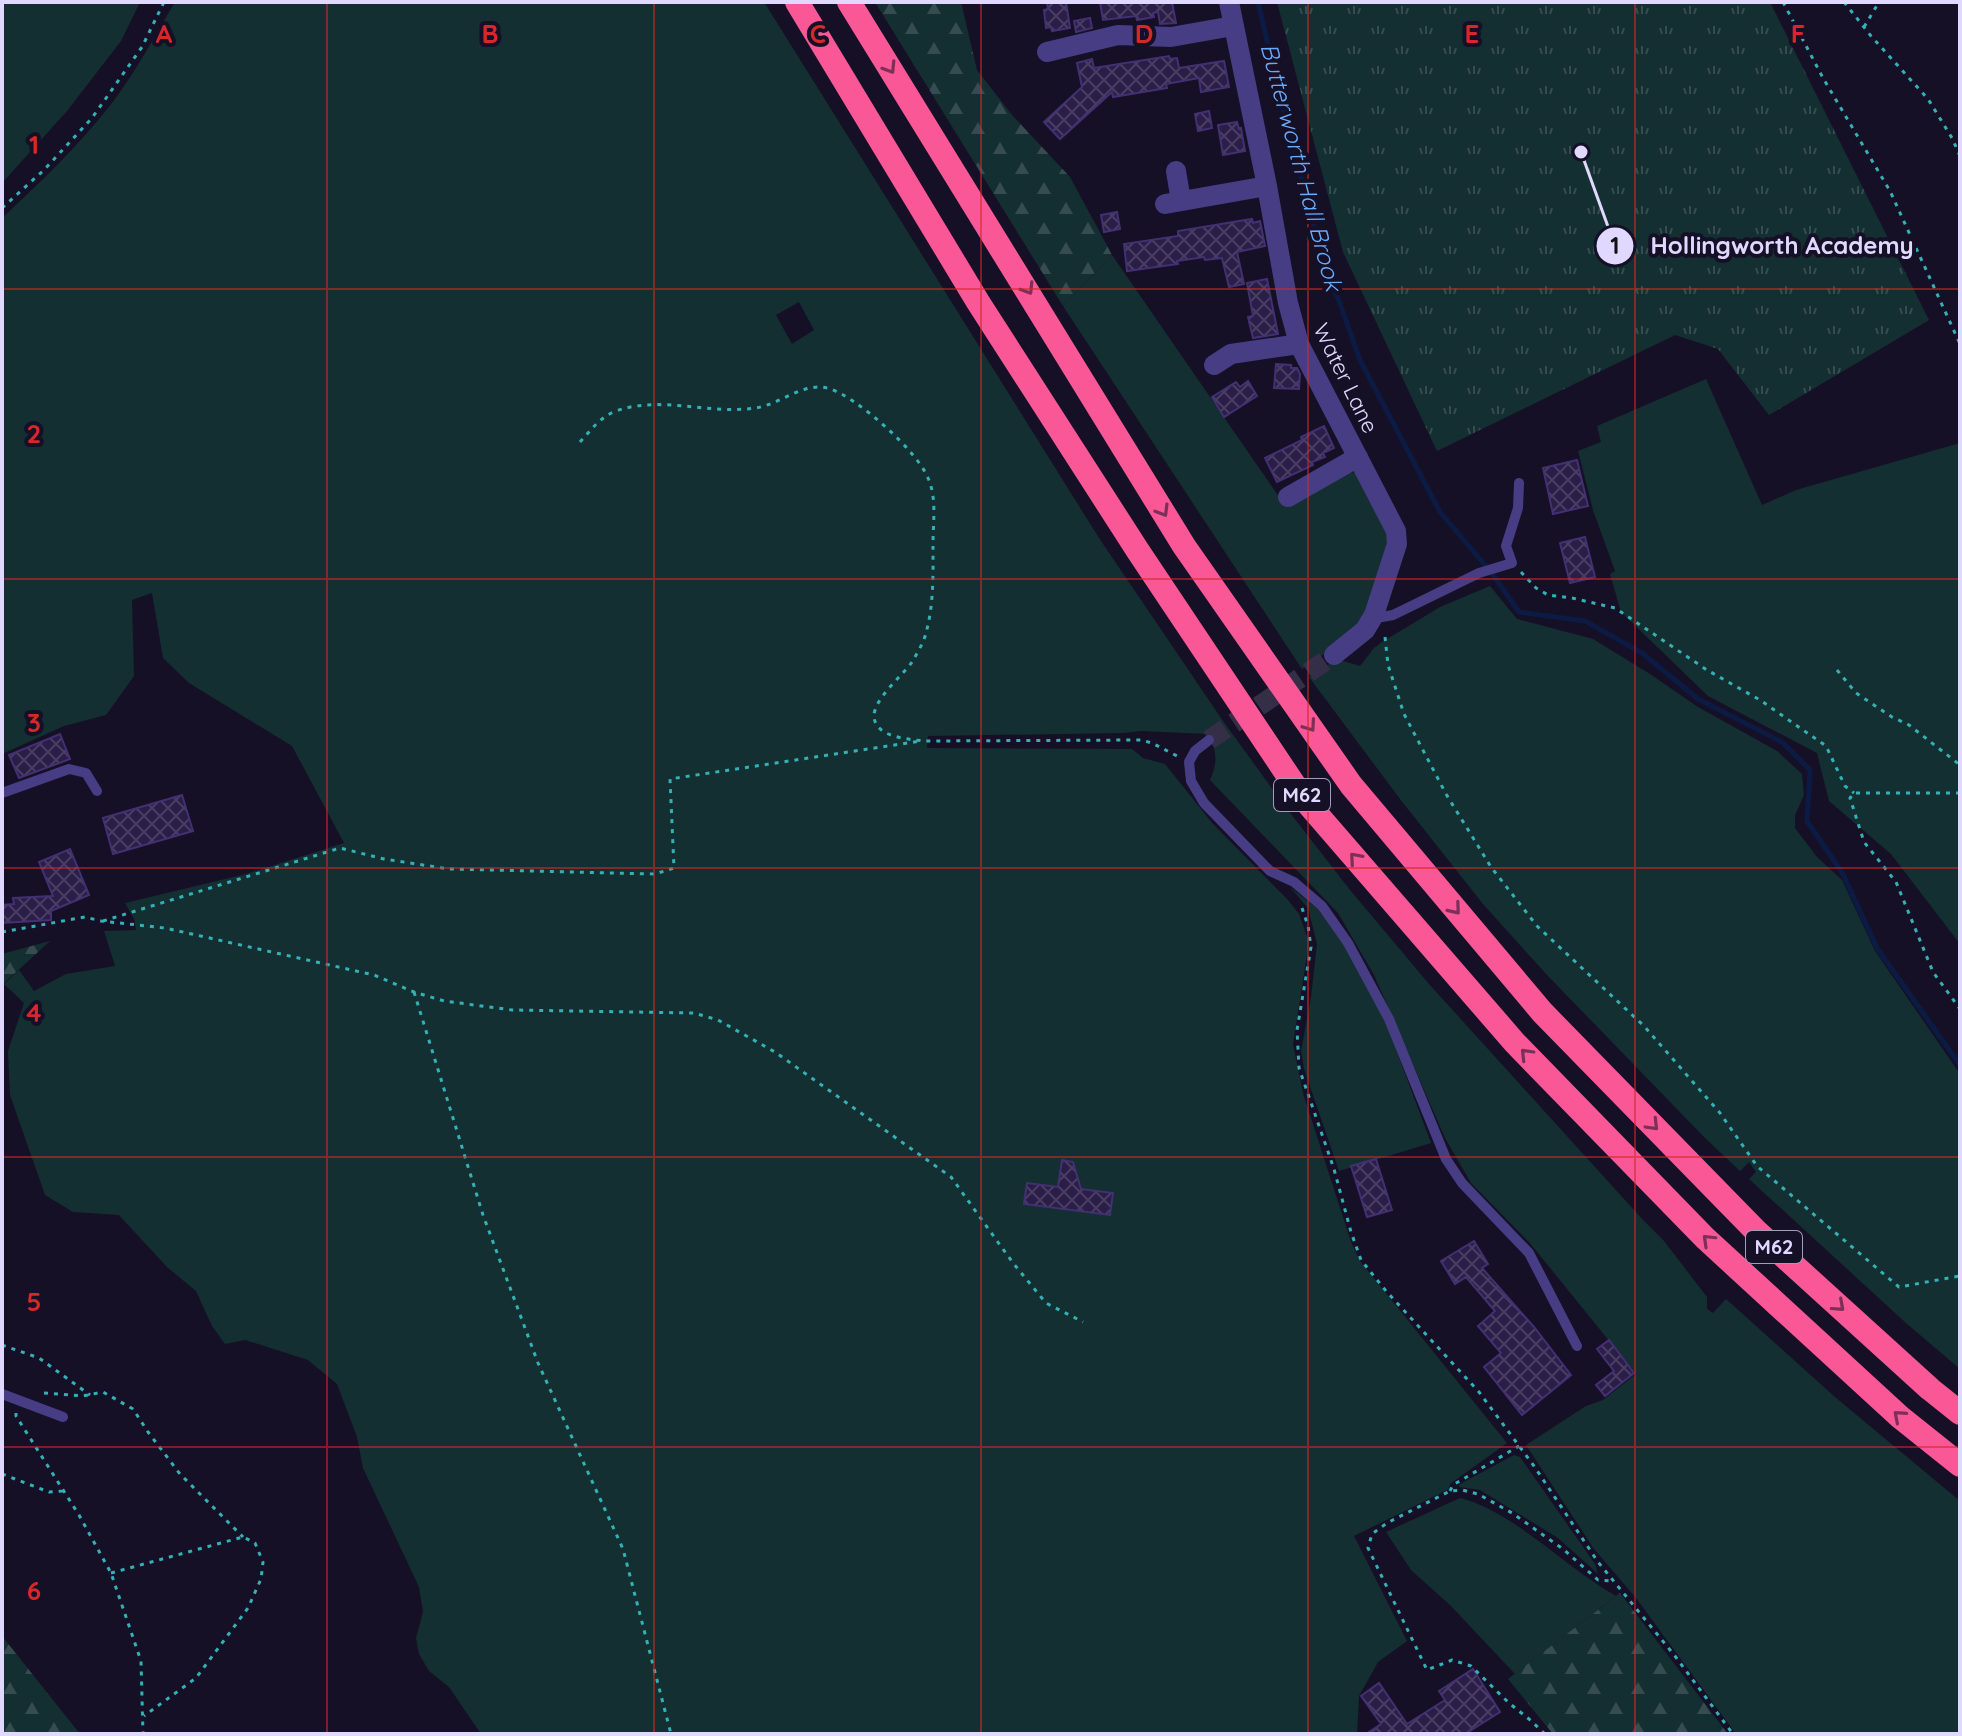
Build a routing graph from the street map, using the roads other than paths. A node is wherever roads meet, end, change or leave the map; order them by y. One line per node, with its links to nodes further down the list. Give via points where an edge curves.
1 (797, 2): 22 (highway, M62, one-way to 1, via 1900,1417 1705,1238 1515,1043 1303,798 986,316)
2 (849, 2): 20 (highway, M62, one-way to 20, via 1184,546 1351,785 1542,1012 1756,1231)
3 (1229, 2): 4 (street, Water Lane)
4 (1233, 26): 5 (street, via 1171,37 1118,35); 7 (street, Water Lane)
5 (1047, 52)
6 (1176, 171): 7 (street, via 1173,203)
7 (1267, 186): 8 (street, Water Lane)
8 (1299, 344): 9 (street, via 1231,354); 10 (street, Water Lane)
9 (1214, 365)
10 (1358, 457): 12 (street); 13 (street, Water Lane, via 1396,531)
11 (1519, 483): 13 (lane, via 1518,508 1506,546 1512,563 1479,573 1393,615)
12 (1288, 497)
13 (1378, 616): 14 (street, Water Lane)
14 (1334, 655)
15 (1209, 740): 18 (lane, via 1189,762 1191,781 1204,803 1270,871 1294,882 1322,906 1348,943 1389,1019 1446,1159 1529,1253)
16 (97, 791): 17 (lane, via 86,773 69,769)
17 (2, 793)
18 (1577, 1346)
19 (2, 1394): 21 (lane)
20 (1960, 1413)
21 (63, 1417)
22 (1960, 1465)

